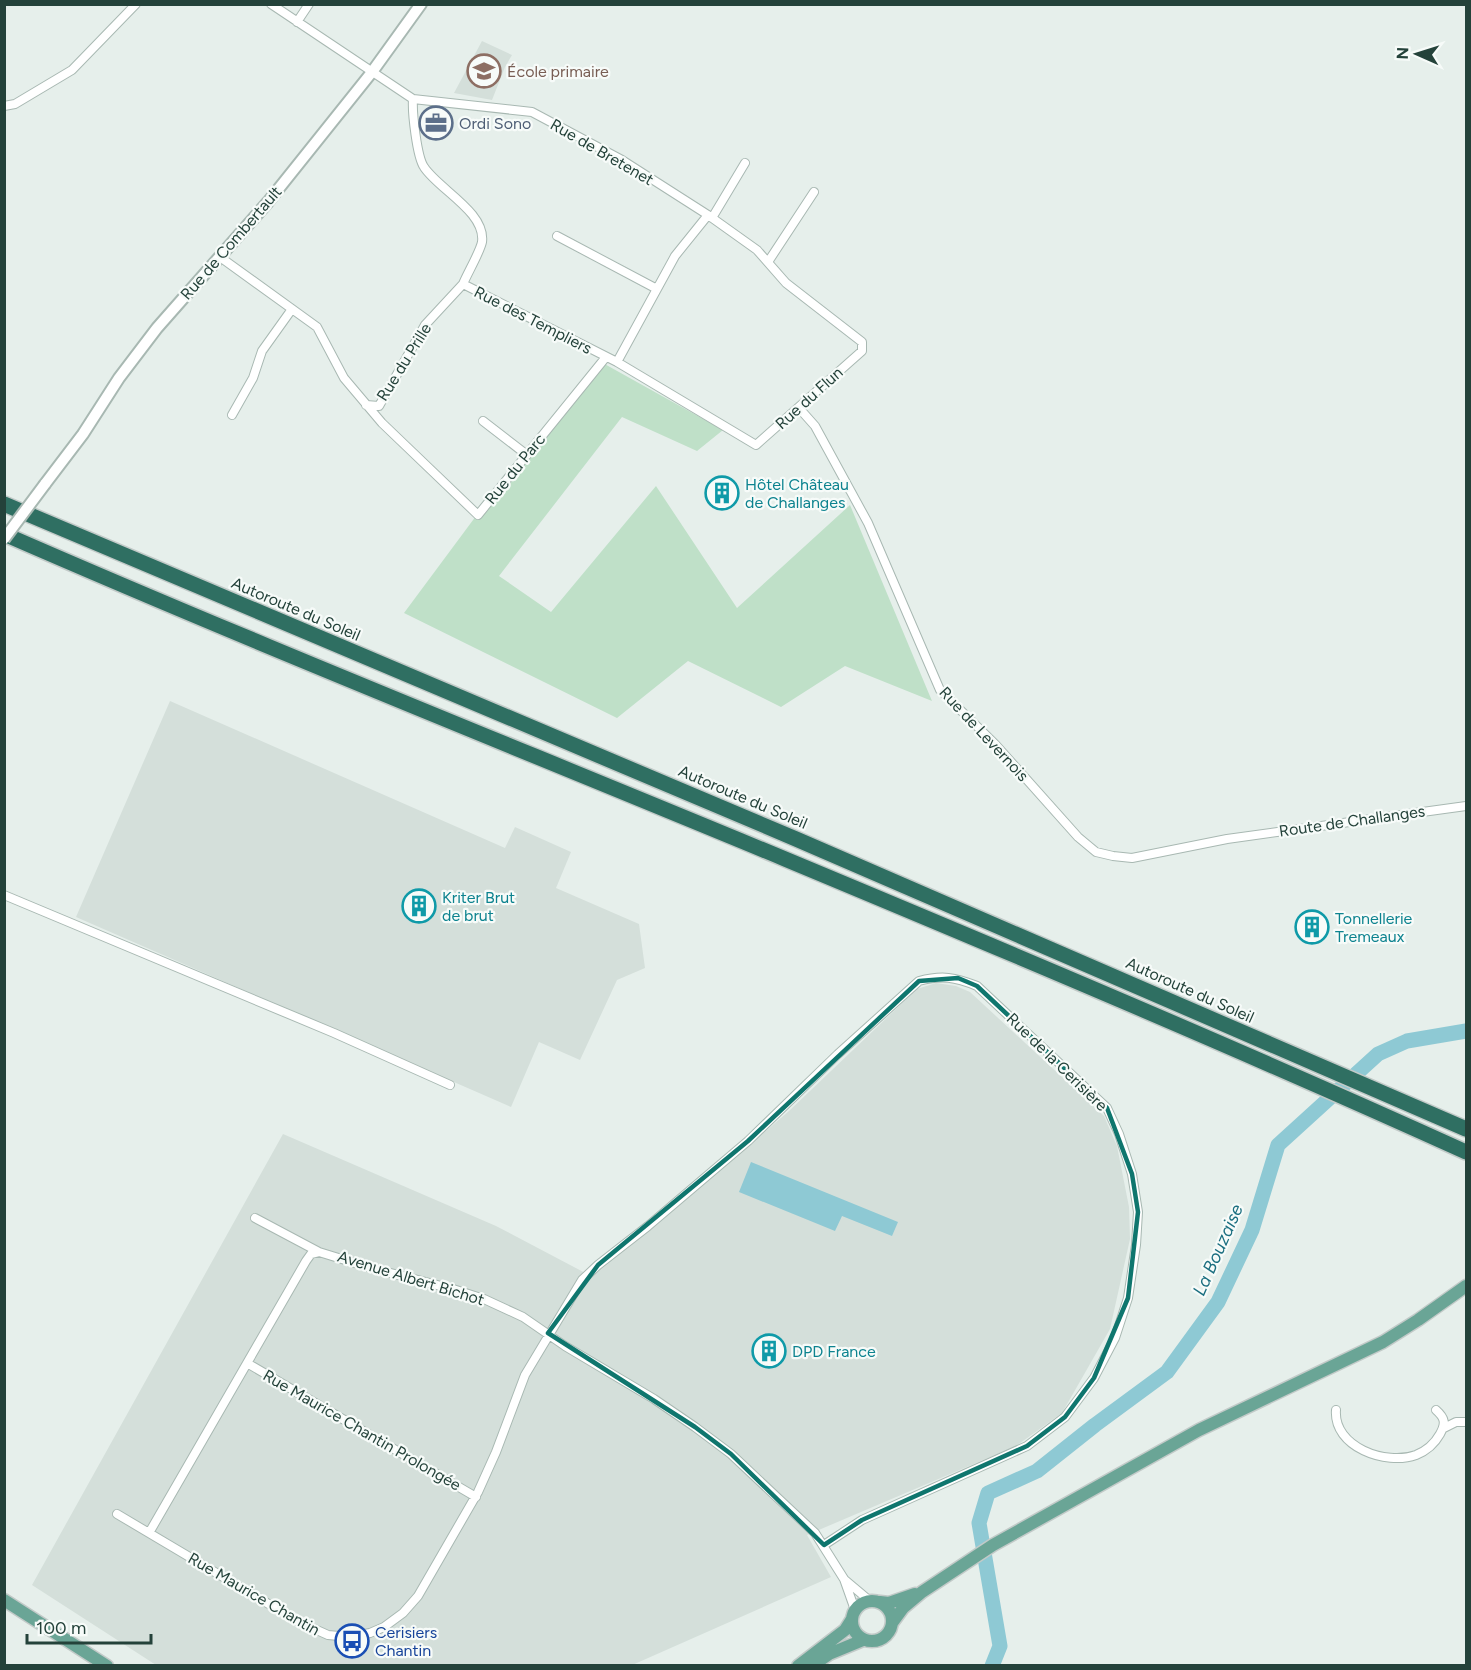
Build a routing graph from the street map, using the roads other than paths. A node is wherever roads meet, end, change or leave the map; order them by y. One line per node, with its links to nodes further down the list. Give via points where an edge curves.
1 (136, 4): 8 (street, via 72,70 15,104)
2 (271, 4): 5 (street)
3 (309, 4): 5 (street)
4 (421, 4): 6 (street, Rue de Combertault)
5 (297, 22): 6 (street)
6 (372, 72): 7 (street); 13 (street, Rue de Combertault)
7 (413, 99): 11 (street, Rue de Bretenet, via 532,112 622,160); 15 (street, Rue des Templiers, via 412,114 423,166 480,228 482,242)
8 (4, 106)
9 (745, 163): 11 (street)
10 (814, 192): 14 (street)
11 (710, 216): 14 (street, Rue de Bretenet); 16 (street, via 675,256)
12 (557, 236): 16 (street)
13 (220, 257): 17 (street); 29 (street, Rue de Combertault, bridge, via 157,328)
14 (768, 262): 18 (street, Rue de Bretenet, via 786,283 862,342)
15 (463, 284): 19 (street, Rue des Templiers); 21 (street, Rue du Prille, via 424,326 379,406)
16 (657, 289): 20 (street)
17 (292, 309): 21 (street, via 317,327 344,378); 23 (street, via 262,351 254,378)
18 (862, 351): 22 (street, Rue du Flun)
19 (606, 357): 20 (street, Rue des Templiers); 26 (street, Rue du Parc)
20 (617, 362): 25 (street, Rue des Templiers)
21 (366, 405): 26 (street, Rue du Parc, via 478,515)
22 (799, 408): 25 (street, Rue du Flun); 31 (street, Rue de Levernois, via 815,426 868,523 940,690 995,744 1078,837 1096,852 1132,858)
23 (232, 415)
24 (483, 421): 26 (street)
25 (756, 445)
26 (527, 454)
27 (4, 504): 34 (highway, Autoroute du Soleil, via 796,839)
28 (4, 534): 35 (highway, via 786,859)
29 (4, 539)
30 (1467, 806): 31 (street, Route de Challanges)
31 (1238, 838)
32 (4, 895): 33 (street)
33 (450, 1085)
34 (1467, 1129)
35 (1467, 1152)
36 (255, 1218): 37 (street)
37 (319, 1251): 39 (street, Avenue Albert Bichot, via 453,1289 523,1317); 40 (street, Avenue Albert Bichot, via 306,1261)
38 (1467, 1286): 50 (main road, via 1383,1342 1199,1430 993,1545)
39 (548, 1334): 45 (street, Rue Maurice Chantin, via 525,1375); 48 (street, Avenue Albert Bichot, via 695,1426 731,1454); 48 (street, Rue de la Cerisière, via 582,1280 748,1141 919,981 958,978 977,986 1107,1108 1132,1174 1137,1218 1128,1298 1115,1338 1094,1378 1065,1417 1027,1446 862,1520)
40 (247, 1363): 45 (street, Rue Maurice Chantin Prolongée); 47 (street, Avenue Albert Bichot)
41 (1336, 1410): 44 (street, via 1337,1425 1347,1439 1381,1456 1417,1455 1436,1441)
42 (1436, 1410): 44 (street, via 1444,1419)
43 (1467, 1422): 44 (street)
44 (1444, 1428)
45 (476, 1497): 47 (street, Rue Maurice Chantin, via 418,1596 403,1613 384,1627 350,1637 328,1635 299,1622)
46 (117, 1514): 47 (street, Rue Maurice Chantin)
47 (149, 1533)
48 (824, 1545): 49 (street)
49 (844, 1579): 52 (street); 53 (street)
50 (922, 1592): 52 (main road, via 889,1603); 54 (main road)
51 (4, 1600): 56 (main road)
52 (875, 1602): 53 (main road, via 861,1604); 54 (main road, via 889,1610)
53 (853, 1615): 55 (main road, via 853,1629); 57 (main road, via 844,1630)
54 (892, 1623): 55 (main road, via 882,1639)
55 (863, 1640): 58 (main road)
56 (106, 1665)
57 (798, 1665)
58 (812, 1665)

